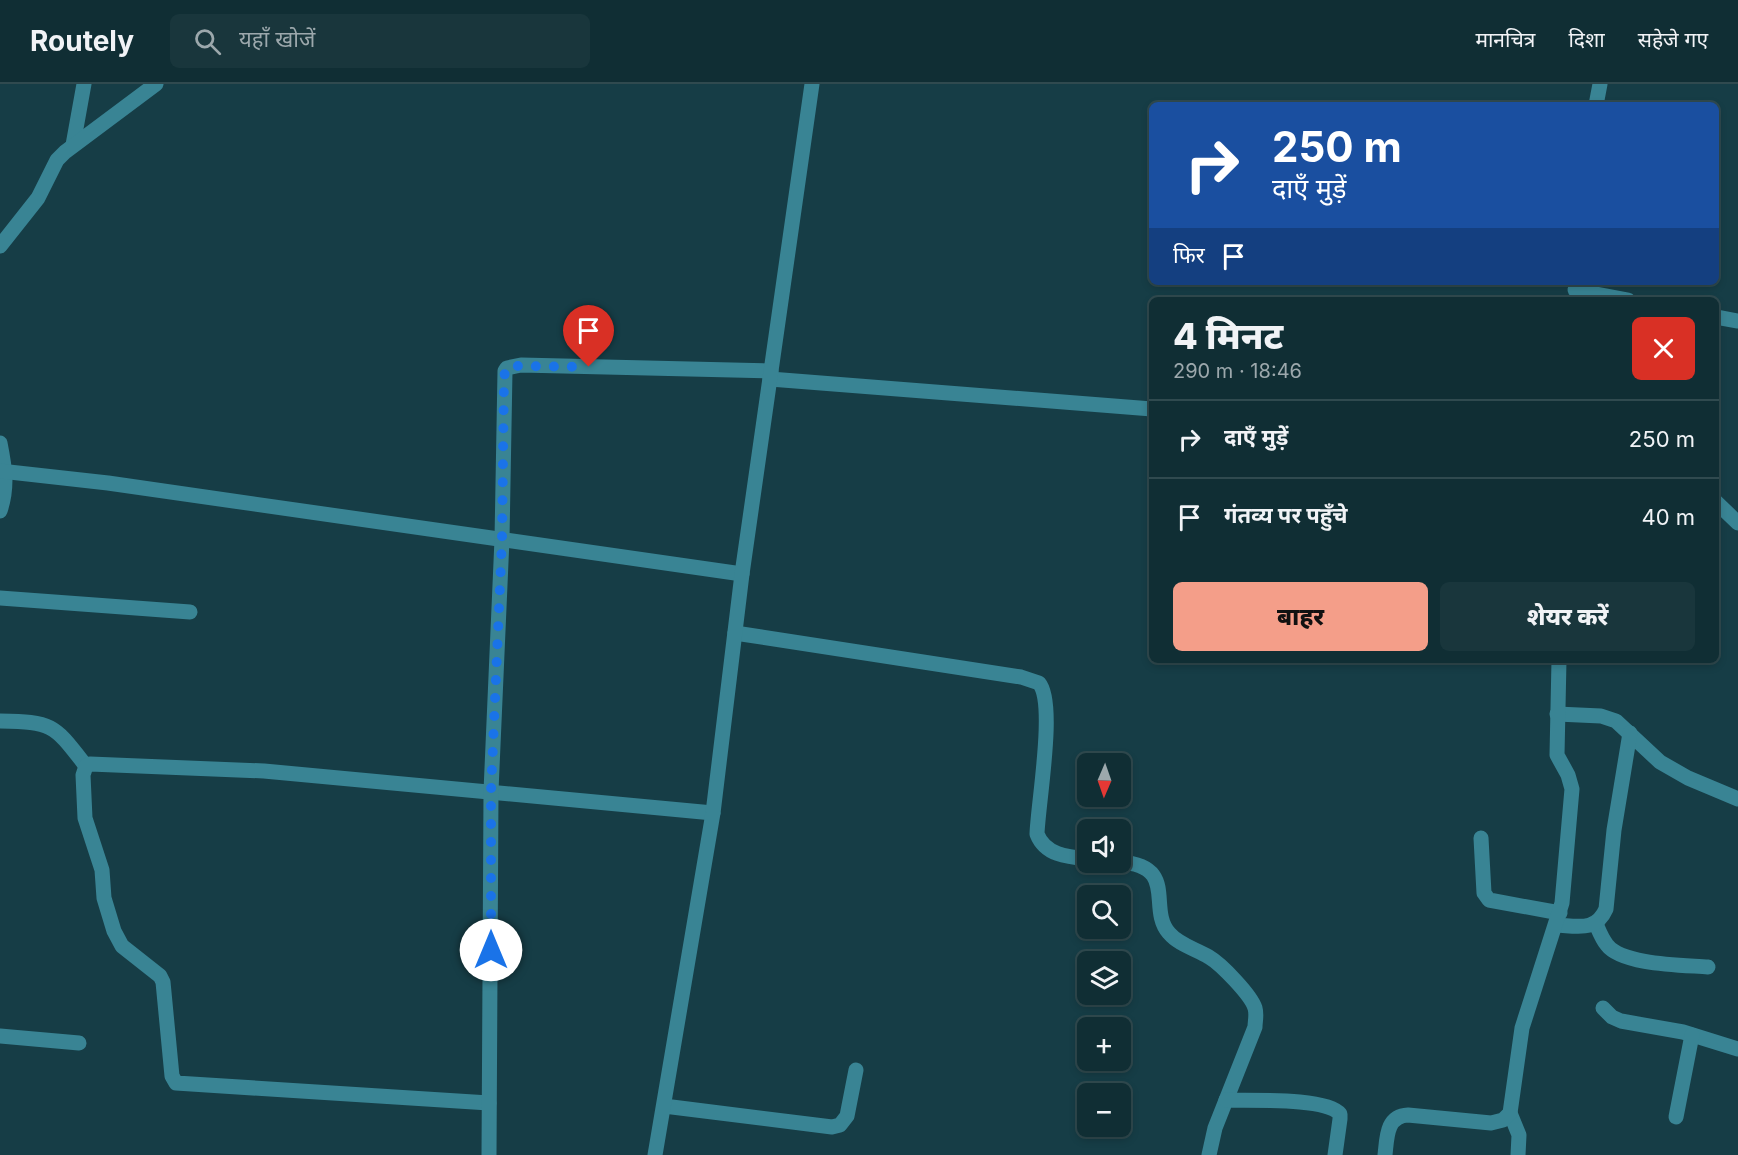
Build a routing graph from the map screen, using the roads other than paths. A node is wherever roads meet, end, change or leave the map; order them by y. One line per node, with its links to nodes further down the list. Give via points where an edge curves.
1 (84, 84): 6 (street)
2 (156, 84): 6 (street)
3 (812, 84): 12 (street)
4 (1600, 84): 5 (street)
5 (1597, 102)
6 (73, 145): 7 (street, via 57,160 38,198)
7 (2, 235)
8 (1575, 291): 9 (street)
9 (1610, 297)
10 (1719, 318): 11 (street)
11 (1738, 321)
12 (771, 375): 13 (street); 19 (street, via 521,365 507,368 503,387); 20 (street)
13 (1149, 409)
14 (0, 443): 15 (street)
15 (3, 471): 17 (street, via 6,490); 19 (street)
16 (1719, 505): 18 (street)
17 (0, 511)
18 (1738, 523)
19 (502, 540): 20 (street); 29 (street)
20 (742, 574): 23 (street)
21 (0, 598): 22 (street)
22 (190, 612)
23 (735, 633): 31 (street); 33 (street, via 1039,683 1046,696 1045,748 1036,834 1056,854)
24 (1559, 663): 25 (street)
25 (1557, 714): 27 (street, via 1607,717); 35 (street, via 1557,754 1572,789)
26 (0, 721): 28 (street, via 41,723 55,729)
27 (1630, 733): 30 (street, via 1676,772); 36 (street, via 1606,909)
28 (86, 766): 29 (street, via 264,771); 45 (street, via 85,818 102,870 105,903 123,946 163,982 176,1083)
29 (491, 791): 31 (street); 45 (street)
30 (1738, 799)
31 (713, 813): 46 (street)
32 (1481, 838): 35 (street, via 1484,893 1489,900)
33 (1077, 857)
34 (1131, 864): 44 (street, via 1141,866 1156,879 1163,924 1171,936 1215,962 1252,1001 1255,1027)
35 (1558, 919): 36 (street, via 1588,926); 47 (street, via 1522,1028)
36 (1596, 924): 37 (street, via 1607,946 1617,953 1647,961)
37 (1708, 967)
38 (1603, 1008): 39 (street, via 1621,1021)
39 (1692, 1035): 42 (street); 48 (street)
40 (0, 1036): 41 (street)
41 (79, 1043)
42 (1738, 1049)
43 (856, 1070): 46 (street, via 847,1116 840,1125 832,1127)
44 (1226, 1100): 51 (street); 52 (street, via 1330,1107 1340,1114)
45 (489, 1103): 49 (street)
46 (664, 1106): 50 (street)
47 (1510, 1113): 53 (street, via 1491,1123 1397,1116 1388,1134); 54 (street, via 1519,1136)
48 (1676, 1117)
49 (489, 1155)
50 (655, 1155)
51 (1209, 1155)
52 (1335, 1155)
53 (1385, 1155)
54 (1518, 1155)

